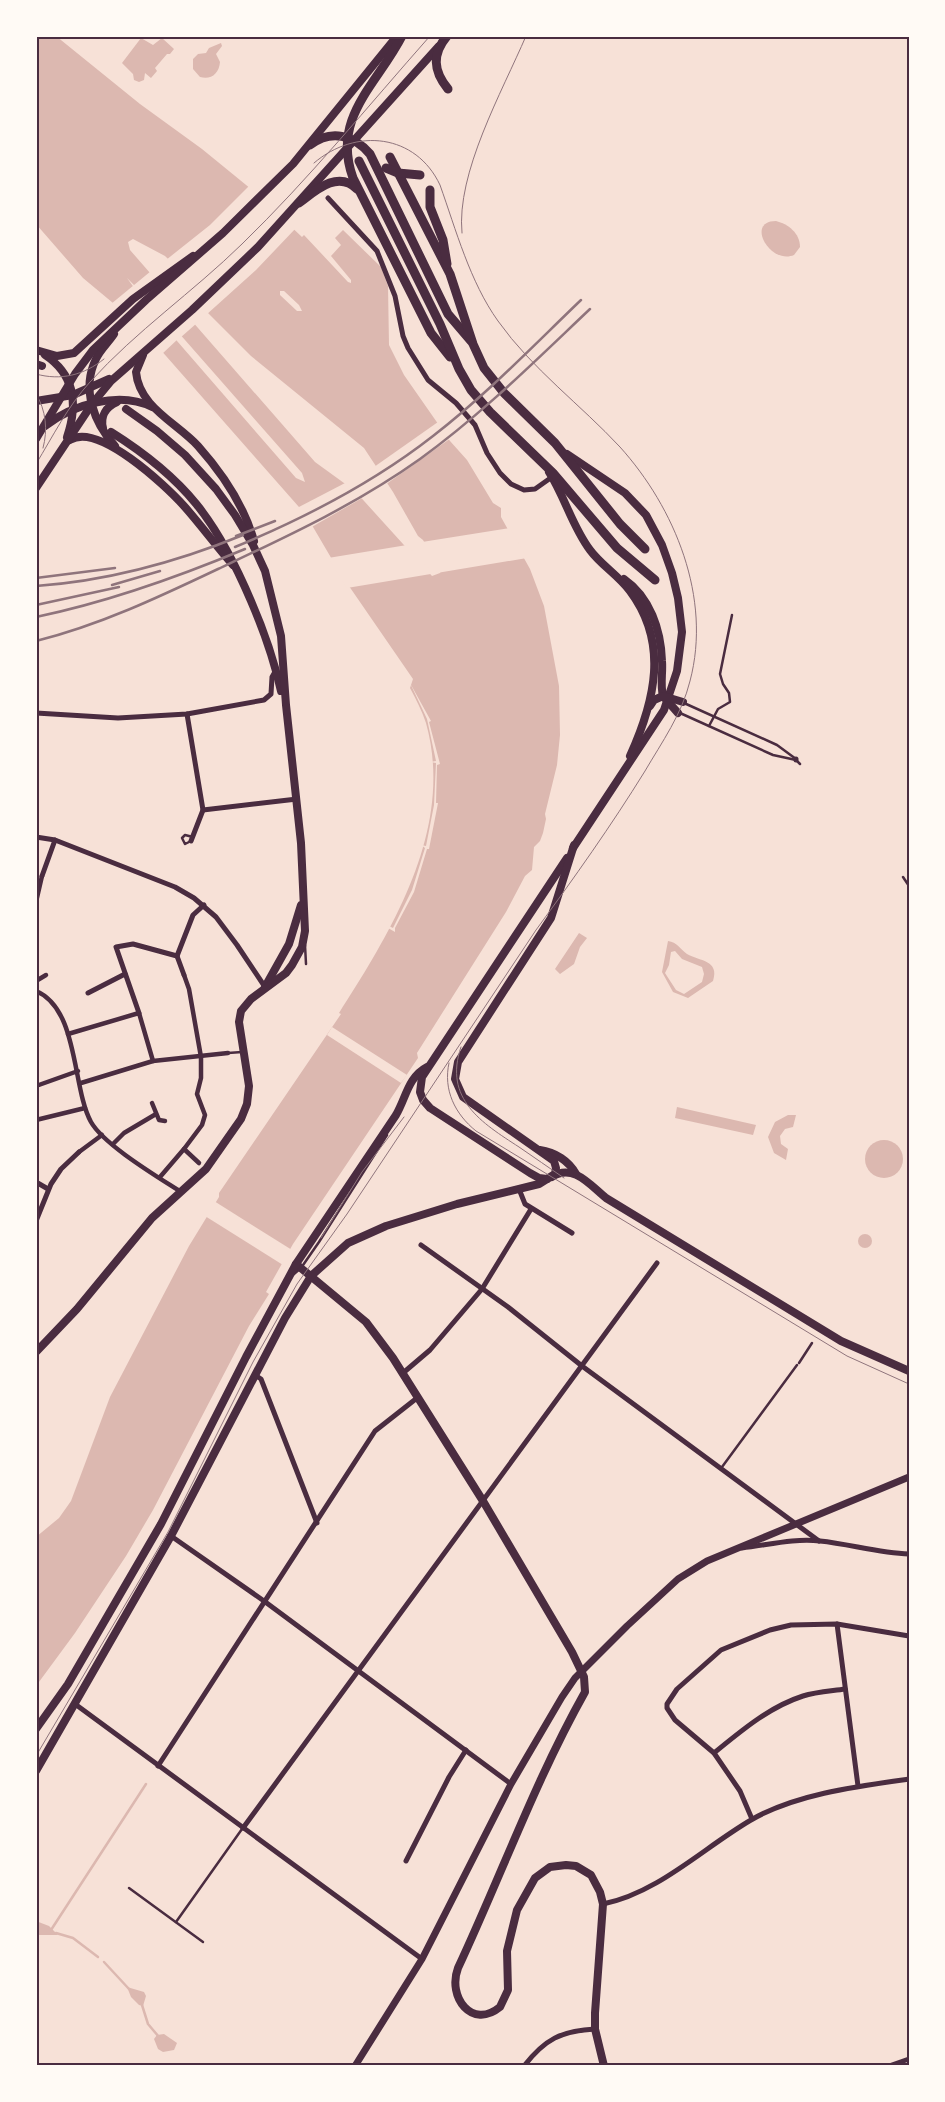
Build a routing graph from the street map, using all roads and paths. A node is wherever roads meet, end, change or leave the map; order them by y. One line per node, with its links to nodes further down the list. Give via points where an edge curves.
1 (398, 36): 6 (main road)
2 (402, 36): 5 (main road, via 358,103)
3 (446, 38): 4 (main road, via 438,50 435,65); 5 (main road)
4 (448, 89)
5 (349, 141): 6 (main road, via 327,136); 13 (main road, via 351,172); 15 (main road); 20 (main road, via 372,158 448,314)
6 (308, 148): 16 (main road)
7 (390, 157): 10 (main road)
8 (359, 161): 22 (main road)
9 (386, 168): 10 (main road)
10 (398, 174): 11 (main road); 17 (main road)
11 (420, 175)
12 (430, 190): 17 (main road, via 429,202 443,240)
13 (359, 191): 15 (main road, via 347,182 334,182 322,186); 22 (main road, via 431,333)
14 (328, 198): 39 (street, via 378,251 395,296 402,336 408,348 428,380 474,423 500,473 511,484 524,490 535,489)
15 (299, 203): 19 (main road, via 226,278)
16 (209, 246): 18 (main road); 21 (main road, via 151,284 74,353 56,356)
17 (450, 274): 20 (main road)
18 (122, 322): 23 (main road); 24 (main road, via 96,359)
19 (149, 348): 24 (main road); 30 (main road, via 138,364 137,376 142,392)
20 (474, 348): 35 (main road, via 490,377)
21 (36, 350): 23 (main road, via 58,366)
22 (459, 369): 38 (main road, via 471,390 490,412)
23 (69, 382): 25 (main road); 26 (main road)
24 (95, 387): 25 (main road); 28 (main road); 28 (main road)
25 (73, 395): 26 (main road); 31 (main road)
26 (60, 398): 27 (main road); 32 (main road)
27 (36, 401)
28 (92, 404): 29 (main road); 31 (main road); 33 (main road); 36 (main road)
29 (125, 404): 30 (main road, via 140,402); 33 (main road, via 112,404 106,410 102,423); 42 (main road, via 172,443 208,479 235,515)
30 (154, 408): 42 (main road, via 198,447 230,488 249,524)
31 (71, 413): 32 (main road); 36 (main road)
32 (42, 429): 34 (main road)
33 (108, 433): 37 (main road); 44 (main road, via 152,461 187,493 216,529)
34 (36, 439)
35 (554, 443): 41 (main road, via 606,509); 48 (main road, via 632,498 659,538 680,608 681,642)
36 (63, 447): 37 (main road, via 75,437 88,436); 40 (main road)
37 (119, 452): 44 (main road, via 173,494)
38 (538, 458): 39 (main road); 45 (main road, via 612,542)
39 (552, 477): 43 (main road, via 582,539)
40 (36, 488)
41 (645, 549)
42 (259, 559): 51 (main road, via 270,584 281,636)
43 (608, 568): 49 (main road, via 638,590 654,618 662,652); 52 (main road, via 632,594 651,633 656,670)
44 (238, 570): 47 (main road, via 268,641)
45 (654, 580)
46 (732, 615): 56 (lane, via 720,674 730,702 719,708)
47 (276, 670): 51 (main road); 55 (street, via 271,694 264,700)
48 (675, 681): 49 (main road); 50 (main road, via 674,694)
49 (667, 699): 50 (main road); 52 (main road, via 654,700); 54 (main road); 57 (main road)
50 (681, 701): 56 (lane)
51 (286, 705): 60 (main road)
52 (648, 707): 59 (main road)
53 (36, 713): 55 (street, via 118,718)
54 (678, 713): 57 (main road, via 666,713); 58 (lane)
55 (187, 714): 61 (street)
56 (714, 716): 58 (lane); 58 (lane, via 777,745 797,761 772,755)
57 (657, 722): 59 (main road)
58 (709, 726)
59 (621, 774): 65 (main road)
60 (297, 799): 61 (street); 69 (main road)
61 (203, 810): 63 (street)
62 (36, 837): 64 (street)
63 (192, 839)
64 (55, 840): 66 (street); 71 (street, via 175,887)
65 (574, 845): 88 (main road); 100 (main road, via 551,918 458,1062 455,1076 464,1098)
66 (42, 876): 70 (street)
67 (903, 877): 68 (lane)
68 (909, 886)
69 (302, 899): 72 (main road); 79 (main road, via 288,944)
70 (36, 902)
71 (204, 906): 73 (street, via 194,916); 79 (street, via 237,945)
72 (305, 931): 74 (lane); 79 (main road, via 302,947 292,965)
73 (177, 956): 75 (street, via 133,944 116,947); 77 (street)
74 (306, 964)
75 (124, 974): 81 (street); 82 (street)
76 (46, 975): 78 (street)
77 (184, 975): 86 (street)
78 (36, 981)
79 (264, 987): 84 (main road, via 241,1011)
80 (36, 991): 83 (street, via 58,1010)
81 (88, 992)
82 (139, 1013): 83 (street); 87 (street)
83 (68, 1034): 89 (street)
84 (244, 1052): 85 (lane); 109 (main road, via 249,1086 245,1112 206,1170)
85 (228, 1053): 86 (street)
86 (201, 1056): 87 (street); 99 (street, via 197,1094 205,1115)
87 (153, 1061): 90 (street)
88 (432, 1062): 105 (main road, via 420,1083 423,1100 437,1114 530,1173 541,1179); 115 (main road, via 418,1073 398,1111)
89 (78, 1071): 90 (street); 91 (street)
90 (81, 1083): 93 (street)
91 (36, 1086)
92 (152, 1103): 94 (street)
93 (85, 1108): 95 (street); 97 (street, via 91,1123)
94 (155, 1114): 96 (street); 98 (street, via 124,1133)
95 (36, 1120)
96 (165, 1121)
97 (102, 1135): 98 (street); 101 (street)
98 (113, 1144): 104 (street)
99 (184, 1149): 102 (street); 104 (street)
100 (538, 1149): 103 (main road, via 552,1152); 105 (main road, via 556,1164 556,1172)
101 (79, 1152): 107 (street)
102 (199, 1163)
103 (576, 1174): 105 (main road, via 567,1171); 121 (main road, via 606,1198 840,1341)
104 (160, 1177): 109 (street)
105 (550, 1178): 108 (main road)
106 (36, 1182): 107 (street)
107 (48, 1189): 111 (street)
108 (519, 1189): 110 (street, via 525,1204); 116 (main road, via 413,1217 369,1233 336,1251)
109 (183, 1192): 119 (main road, via 152,1218 77,1309)
110 (531, 1209): 112 (street); 117 (street)
111 (36, 1221)
112 (572, 1233)
113 (421, 1245): 117 (street)
114 (657, 1263): 120 (street)
115 (299, 1266): 116 (main road); 141 (main road, via 288,1278 161,1524 68,1684)
116 (311, 1276): 122 (main road, via 366,1322); 123 (main road)
117 (482, 1289): 120 (street); 122 (street, via 430,1350)
118 (812, 1344): 125 (lane)
119 (36, 1352)
120 (582, 1366): 125 (street); 127 (street)
121 (909, 1372)
122 (403, 1373): 124 (main road)
123 (255, 1375): 128 (street, via 265,1387); 130 (main road)
124 (417, 1398): 127 (main road); 128 (street, via 375,1431)
125 (722, 1467): 129 (street)
126 (909, 1477): 129 (street)
127 (482, 1501): 137 (street); 138 (main road)
128 (317, 1523): 134 (street)
129 (799, 1524): 131 (street); 132 (street)
130 (172, 1536): 134 (street); 140 (main road)
131 (819, 1541): 132 (street, via 791,1541); 133 (street)
132 (737, 1549): 138 (street, via 706,1561 678,1579)
133 (909, 1554)
134 (264, 1601): 137 (street); 144 (street)
135 (837, 1624): 136 (street); 139 (street); 143 (street, via 791,1625 770,1630 721,1650 677,1689 667,1708 690,1734)
136 (909, 1636)
137 (358, 1670): 142 (street); 150 (street)
138 (581, 1671): 147 (street, via 549,1717); 153 (main road, via 585,1692 541,1776 455,1975 458,2000 466,2009 484,2014 496,2010 503,2002 508,1990 507,1951 515,1917 526,1891 545,1870 558,1865 584,1870 596,1880)
139 (845, 1688): 143 (street, via 803,1696 785,1704 754,1721); 148 (street)
140 (75, 1704): 144 (street); 145 (main road)
141 (36, 1729)
142 (466, 1750): 147 (street); 151 (street)
143 (714, 1753): 149 (street, via 740,1791)
144 (158, 1766): 150 (street)
145 (36, 1771)
146 (909, 1779): 148 (street)
147 (511, 1784): 156 (street)
148 (858, 1786): 149 (street, via 806,1798)
149 (752, 1819): 153 (street, via 642,1890)
150 (243, 1828): 154 (lane); 156 (street)
151 (406, 1862)
152 (129, 1888): 154 (lane)
153 (603, 1904): 157 (main road)
154 (176, 1922): 155 (lane)
155 (203, 1942)
156 (422, 1959): 159 (street)
157 (595, 2028): 160 (street, via 577,2030 545,2042); 161 (main road)
158 (909, 2059): 162 (street)
159 (355, 2066)
160 (524, 2066)
161 (604, 2066)
162 (889, 2066)

